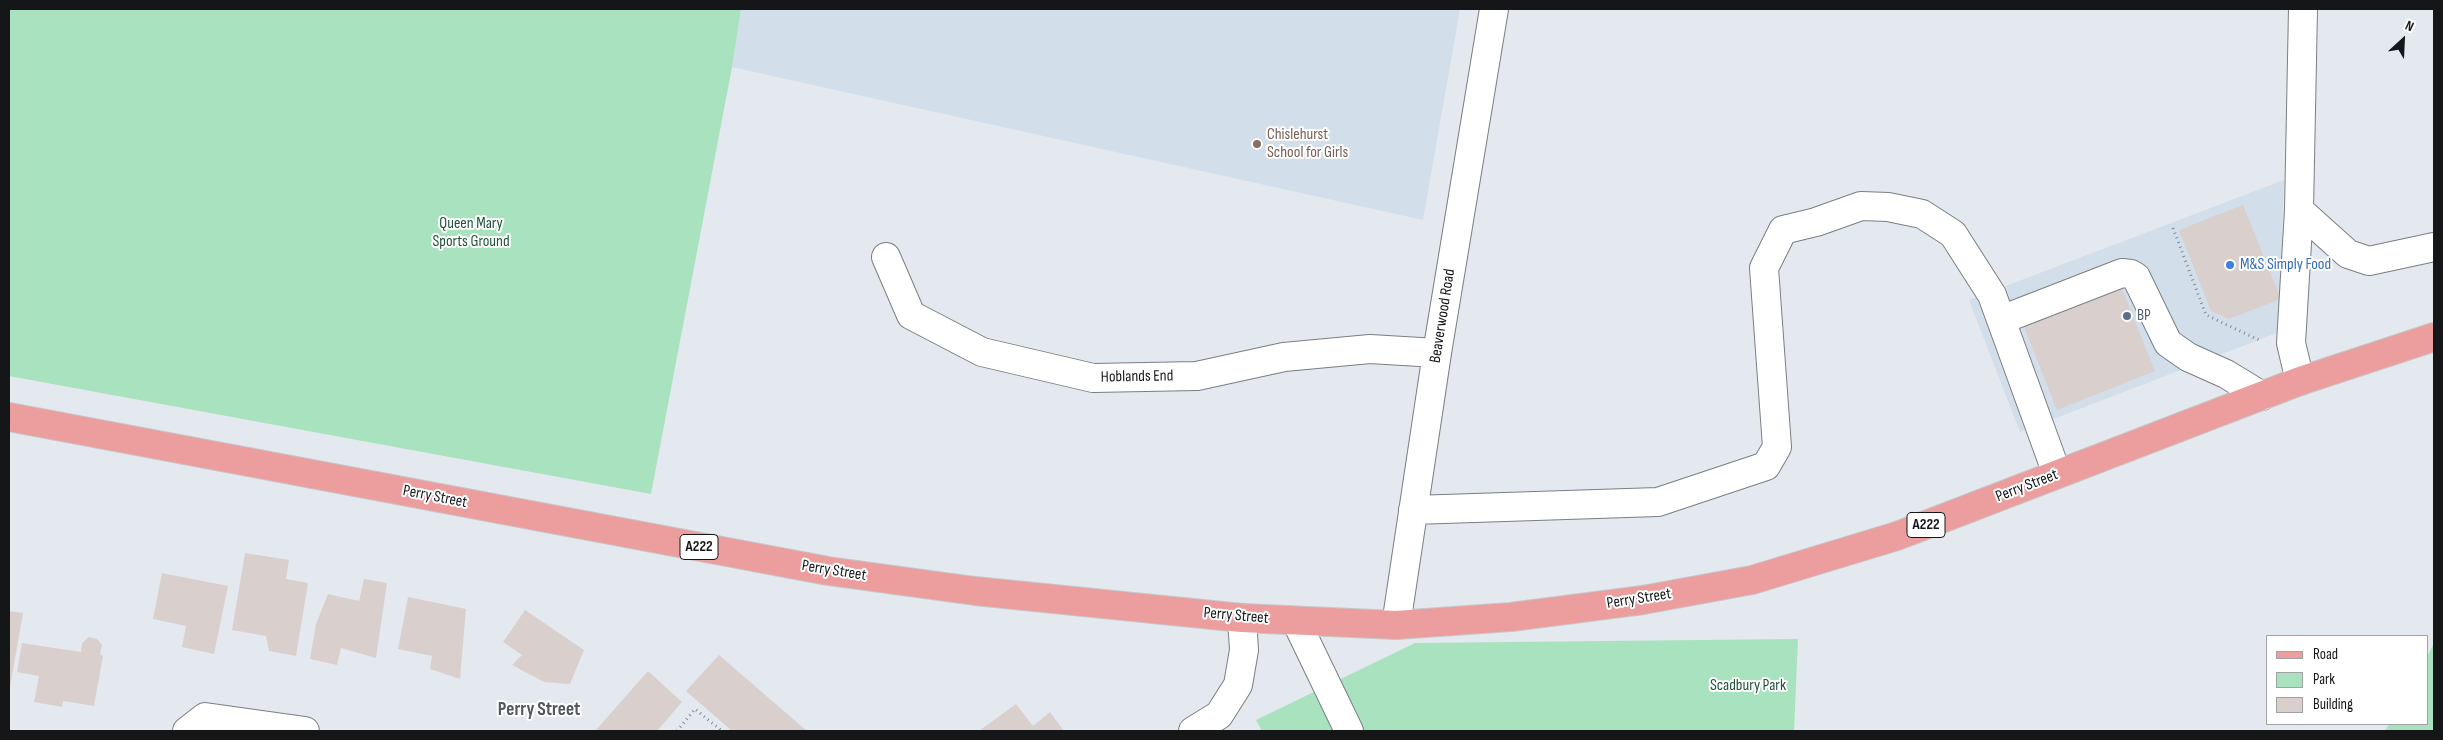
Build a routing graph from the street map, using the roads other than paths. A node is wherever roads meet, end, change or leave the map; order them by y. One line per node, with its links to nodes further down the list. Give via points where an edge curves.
1 (1494, 9): 8 (street, Beaverwood Road)
2 (2303, 9): 3 (street)
3 (2299, 210): 4 (street, via 2348,254 2369,261); 9 (street, via 2291,343)
4 (2434, 247)
5 (886, 257): 8 (street, Hoblands End, via 910,315 982,352 1093,378 1197,376 1284,357 1370,349)
6 (2001, 320): 10 (street, via 2122,273 2130,274 2136,277 2168,343); 12 (street); 13 (street, via 1992,295 1953,234 1922,214 1888,207 1861,206 1783,230 1764,268 1776,447 1766,466 1658,502)
7 (2434, 336): 9 (main road, Perry Street / A222)
8 (1437, 353): 13 (street, Beaverwood Road)
9 (2300, 381): 10 (main road, Perry Street / A222)
10 (2262, 396): 12 (main road, Perry Street / A222)
11 (9, 417): 14 (main road, Perry Street / A222, via 828,571 976,591)
12 (2057, 474): 16 (main road, Perry Street / A222, via 1897,536 1752,580 1643,600 1511,617)
13 (1413, 510): 16 (street, Beaverwood Road)
14 (1242, 618): 15 (main road, Perry Street / A222); 19 (street, via 1244,650 1238,686 1219,715)
15 (1296, 621): 16 (main road, Perry Street / A222); 20 (street)
16 (1396, 625)
17 (187, 731): 18 (street, via 205,717)
18 (305, 731)
19 (1193, 731)
20 (1349, 731)

